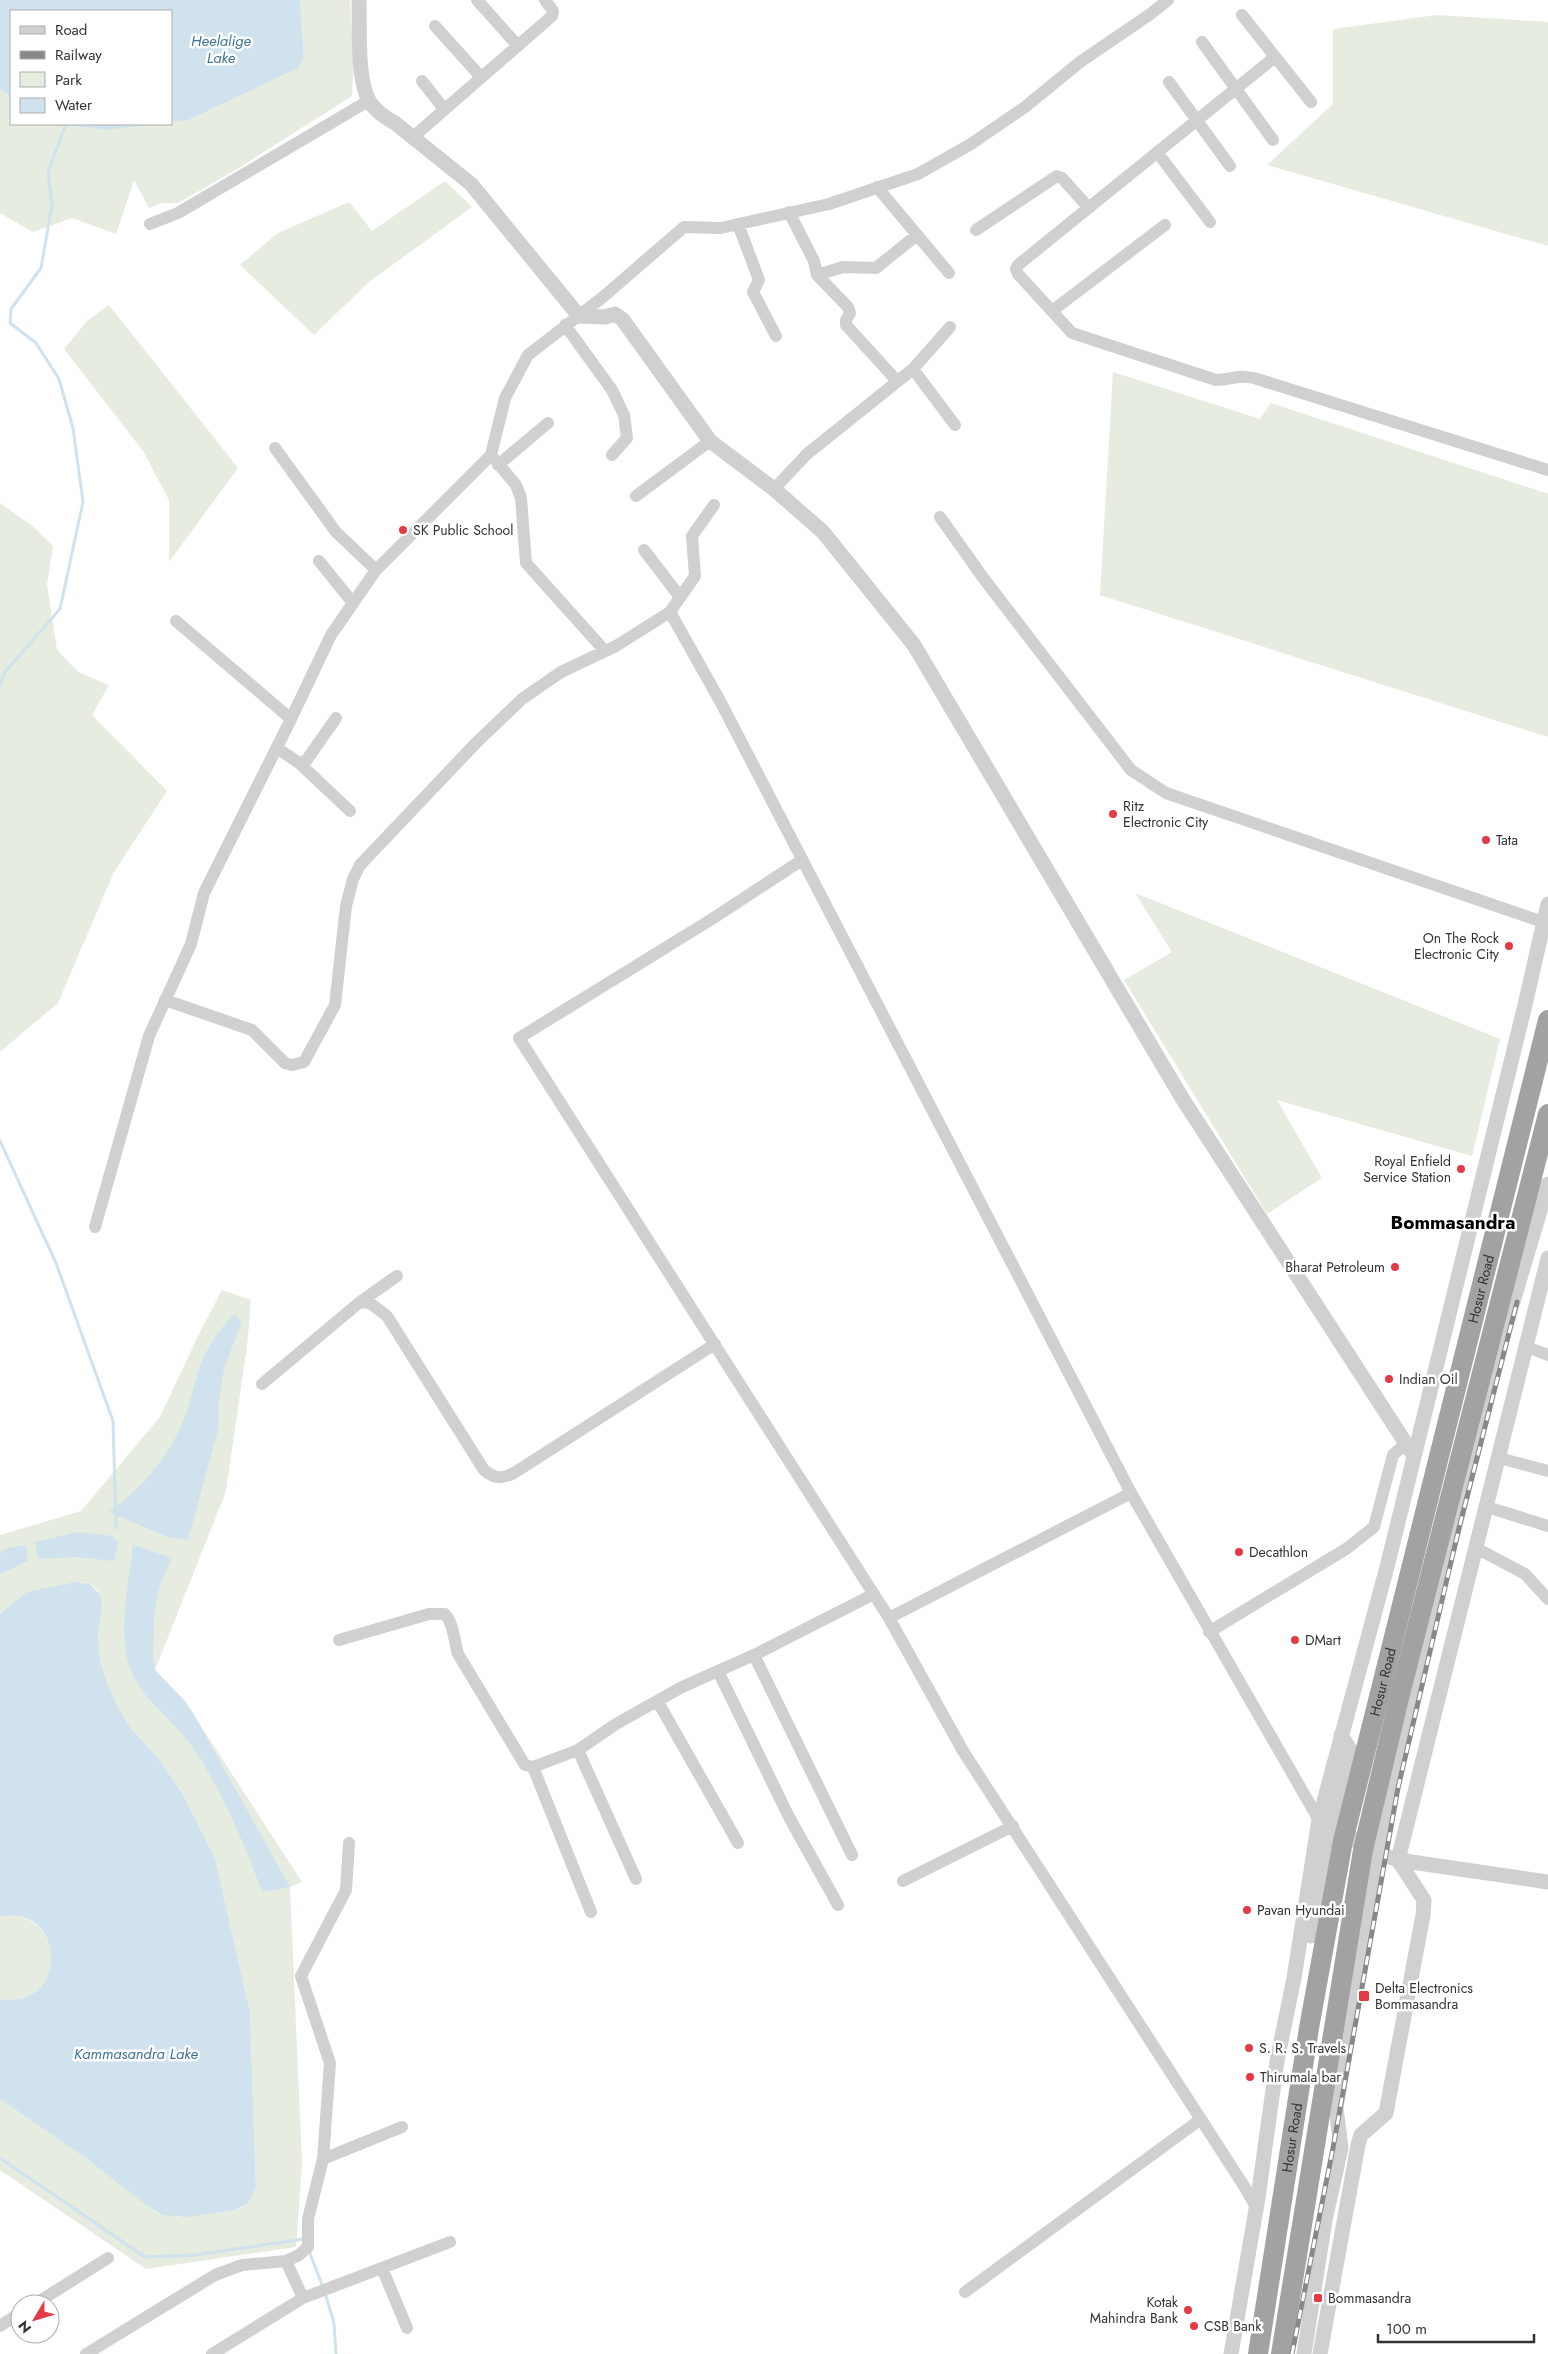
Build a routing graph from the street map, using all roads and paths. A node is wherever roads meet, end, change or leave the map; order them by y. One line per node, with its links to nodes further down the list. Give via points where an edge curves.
1 (359, 0): 14 (street, via 362,72)
2 (477, 0): 8 (street)
3 (545, 0): 8 (street, via 553,11 552,16)
4 (1168, 0): 22 (street, via 971,144 918,174)
5 (1242, 15): 9 (street)
6 (435, 26): 10 (street)
7 (1202, 42): 13 (street)
8 (518, 46): 10 (street)
9 (1275, 57): 13 (street); 15 (street)
10 (481, 78): 16 (street)
11 (422, 81): 16 (street)
12 (1169, 82): 17 (street)
13 (1236, 89): 17 (street); 19 (street)
14 (370, 100): 18 (street, via 383,117); 26 (street, via 178,213)
15 (1312, 102)
16 (444, 109): 18 (street)
17 (1197, 120): 20 (street); 21 (street)
18 (412, 137): 34 (street, via 471,184)
19 (1273, 140)
20 (1157, 152): 23 (street); 25 (street)
21 (1230, 166)
22 (877, 187): 24 (street, via 829,204); 30 (street)
23 (1088, 208): 29 (street, via 1057,176); 33 (street, via 1016,269)
24 (790, 212): 27 (street); 32 (street, via 814,261)
25 (1210, 222)
26 (150, 224)
27 (738, 224): 34 (street, via 721,228 684,227); 37 (street, via 759,280 753,292)
28 (1165, 225): 33 (street)
29 (976, 230)
30 (917, 235): 31 (street); 32 (street, via 876,268 844,267)
31 (949, 273)
32 (817, 275): 39 (street, via 848,307 850,313 846,325)
33 (1052, 311): 46 (street, via 1072,333 1216,380 1240,375 1254,378)
34 (579, 316): 35 (street); 42 (street, via 615,314 623,320)
35 (565, 325): 44 (street, via 612,390 624,415 627,438); 45 (street, via 528,355 505,398)
36 (950, 327): 38 (street)
37 (776, 336)
38 (913, 369): 39 (street); 41 (street)
39 (896, 382): 47 (street, via 807,454)
40 (548, 423): 45 (street)
41 (956, 425)
42 (710, 441): 47 (street); 48 (street)
43 (275, 448): 53 (street, via 336,532)
44 (612, 455)
45 (494, 460): 53 (street); 58 (street, via 516,485 521,498 526,563)
46 (1548, 470)
47 (774, 489): 80 (street, via 823,532 914,645 1182,1098)
48 (636, 496)
49 (714, 505): 54 (street, via 692,536 695,576)
50 (940, 517): 66 (street, via 1131,770 1166,793)
51 (644, 550): 54 (street)
52 (319, 561): 55 (street)
53 (376, 570): 55 (street)
54 (680, 597): 56 (street)
55 (353, 602): 60 (street, via 330,635)
56 (670, 612): 58 (street); 64 (street)
57 (176, 621): 60 (street)
58 (605, 651): 67 (street, via 561,672 522,699 476,742 360,864 346,906 335,1005 304,1062 292,1066 285,1063 252,1030)
59 (336, 718): 62 (street, via 306,761)
60 (291, 719): 61 (street)
61 (276, 748): 62 (street); 67 (street, via 204,893 191,944)
62 (299, 763): 63 (street)
63 (350, 811)
64 (802, 860): 76 (street, via 519,1038); 83 (street)
65 (1548, 904): 66 (street)
66 (1544, 922): 80 (street)
67 (165, 1000): 71 (street, via 149,1036)
68 (1548, 1020): 129 (highway, Hosur Road, via 1343,1841 1310,2019)
69 (1548, 1114): 130 (highway, Hosur Road, via 1363,1850)
70 (1548, 1184): 72 (street)
71 (95, 1227)
72 (1529, 1249): 73 (street); 99 (street, via 1504,1332)
73 (1548, 1256): 77 (street)
74 (397, 1276): 75 (street)
75 (360, 1302): 76 (street, via 370,1303 387,1316 484,1470 492,1477 504,1478 514,1473); 79 (street)
76 (715, 1344): 87 (street)
77 (1527, 1348): 78 (street); 81 (street)
78 (1548, 1355)
79 (262, 1384)
80 (1410, 1449): 90 (street, via 1393,1454 1374,1527 1346,1549); 95 (street, via 1388,1563)
81 (1499, 1458): 82 (street); 84 (street)
82 (1548, 1471)
83 (1131, 1493): 89 (street); 90 (street)
84 (1487, 1507): 85 (street); 86 (street)
85 (1548, 1526)
86 (1476, 1548): 88 (street, via 1525,1574); 106 (street)
87 (874, 1594): 89 (street); 92 (street)
88 (1548, 1599)
89 (889, 1618): 101 (street, via 963,1751)
90 (1209, 1632): 100 (street)
91 (339, 1640): 98 (street, via 429,1614 445,1614 450,1620 458,1654 525,1765)
92 (754, 1655): 93 (street); 105 (street)
93 (718, 1671): 94 (street, via 695,1680); 110 (street, via 789,1817)
94 (658, 1702): 96 (street, via 616,1724); 103 (street)
95 (1341, 1735): 97 (street, via 1351,1751); 100 (street)
96 (578, 1750): 98 (street); 107 (street)
97 (1347, 1764): 99 (street); 100 (street)
98 (534, 1767): 111 (street)
99 (1392, 1778): 104 (street)
100 (1325, 1823): 104 (street); 115 (street, via 1277,2061)
101 (1013, 1826): 108 (street); 112 (street, via 1070,1920)
102 (349, 1843): 114 (street, via 346,1890 301,1976 330,2063)
103 (738, 1843)
104 (1378, 1853): 106 (street); 123 (street, via 1336,2108 1341,2148)
105 (852, 1855)
106 (1398, 1860): 109 (street); 124 (street, via 1424,1900 1423,1915 1386,2113 1361,2135)
107 (636, 1879)
108 (903, 1881)
109 (1548, 1882)
110 (838, 1905)
111 (591, 1912)
112 (1201, 2120): 115 (street); 120 (street)
113 (402, 2127): 114 (street)
114 (323, 2159): 118 (street, via 308,2219 308,2247)
115 (1256, 2208): 128 (street)
116 (450, 2242): 119 (street)
117 (108, 2258): 121 (street)
118 (286, 2261): 122 (street); 126 (street, via 242,2266 215,2275)
119 (382, 2268): 122 (street); 125 (street)
120 (965, 2292)
121 (51, 2294)
122 (303, 2298): 127 (street)
123 (1310, 2320): 124 (street); 131 (street)
124 (1325, 2324): 132 (street)
125 (407, 2328)
126 (86, 2354)
127 (212, 2354)
128 (1231, 2354)
129 (1258, 2354)
130 (1281, 2354)
131 (1304, 2354)
132 (1320, 2354)

